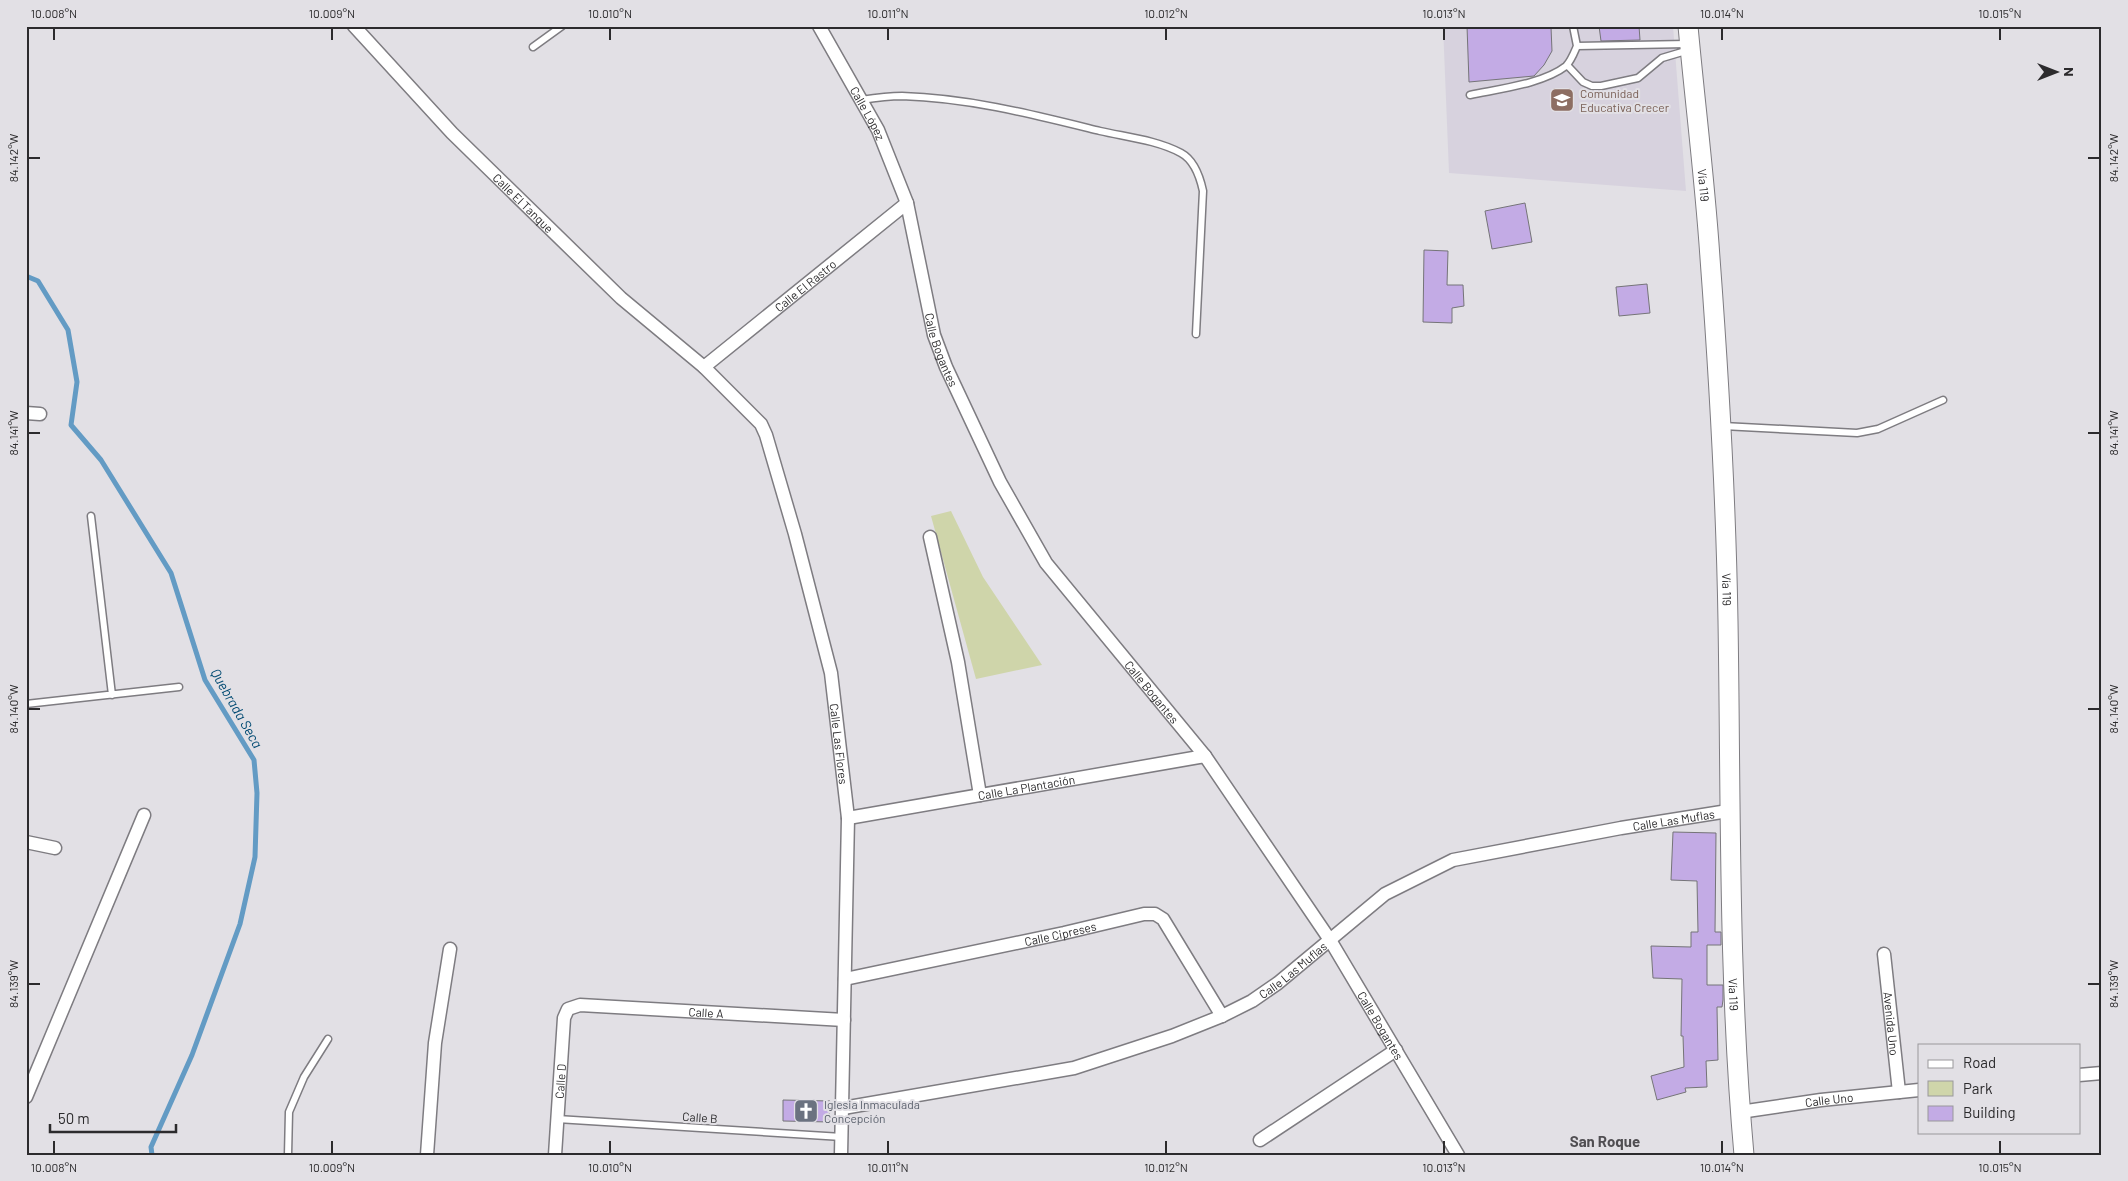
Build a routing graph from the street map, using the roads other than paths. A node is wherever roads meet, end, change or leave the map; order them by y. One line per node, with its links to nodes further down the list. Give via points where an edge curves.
1 (354, 26): 13 (street, Calle El Tanque, via 452,133 620,298)
2 (562, 26): 7 (lane)
3 (819, 26): 10 (street, Calle López)
4 (1573, 26): 6 (lane)
5 (1689, 40): 6 (lane); 8 (lane, via 1638,78 1606,86 1583,82); 17 (main road, Vía 119, via 1710,256)
6 (1577, 46): 8 (lane)
7 (533, 47)
8 (1567, 66): 9 (lane, via 1539,79)
9 (1470, 95)
10 (861, 100): 11 (street, Calle López, via 878,130); 12 (lane, via 901,96 1010,109 1153,143 1182,153 1193,164 1203,191)
11 (907, 203): 13 (street, Calle El Rastro); 23 (street, Calle Bogantes, via 934,335 1000,482 1046,564)
12 (1196, 334)
13 (704, 367): 27 (street, Calle Las Flores, via 761,424 766,435 831,673)
14 (1943, 400): 17 (lane, via 1878,429 1858,433)
15 (26, 414): 16 (street)
16 (40, 414)
17 (1719, 426): 25 (main road, Vía 119, via 1728,619)
18 (91, 516): 21 (lane)
19 (930, 537): 24 (street, via 958,662)
20 (179, 688): 21 (lane)
21 (112, 695): 22 (lane)
22 (26, 704)
23 (1205, 756): 24 (street, Calle La Plantación); 30 (street, Calle Bogantes)
24 (980, 795): 27 (street, Calle La Plantación)
25 (1728, 812): 30 (street, Calle Las Muflas, via 1621,828 1453,860 1385,894); 45 (main road, Vía 119)
26 (144, 815): 43 (street)
27 (848, 818): 33 (street, Calle Las Flores)
28 (26, 842): 29 (street)
29 (55, 848)
30 (1330, 940): 35 (street, Calle Las Muflas, via 1278,984); 38 (street, Calle Bogantes)
31 (450, 949): 50 (street, via 435,1043)
32 (1884, 954): 42 (street, Avenida Uno)
33 (846, 979): 35 (street, Calle Cipreses, via 1155,914 1163,919); 36 (street, Calle Las Flores)
34 (568, 1008): 36 (street, Calle A, via 580,1005); 46 (street, Calle D, via 564,1018)
35 (1222, 1016): 44 (street, Calle Las Muflas, via 1074,1068)
36 (844, 1020): 44 (street, Calle Las Flores)
37 (328, 1039): 49 (lane, via 304,1077 289,1112)
38 (1396, 1050): 48 (street); 53 (street, Calle Bogantes)
39 (2102, 1073): 40 (street)
40 (2080, 1075)
41 (1918, 1090): 42 (street, Calle Uno)
42 (1899, 1092): 45 (street, Calle Uno)
43 (26, 1097)
44 (843, 1108): 47 (street, Calle Las Flores)
45 (1740, 1112): 54 (main road, Vía 119)
46 (557, 1119): 47 (lane, Calle B); 51 (street, Calle D)
47 (842, 1137): 52 (street, Calle Las Flores)
48 (1260, 1140)
49 (288, 1155)
50 (427, 1155)
51 (555, 1155)
52 (841, 1155)
53 (1458, 1155)
54 (1744, 1155)

